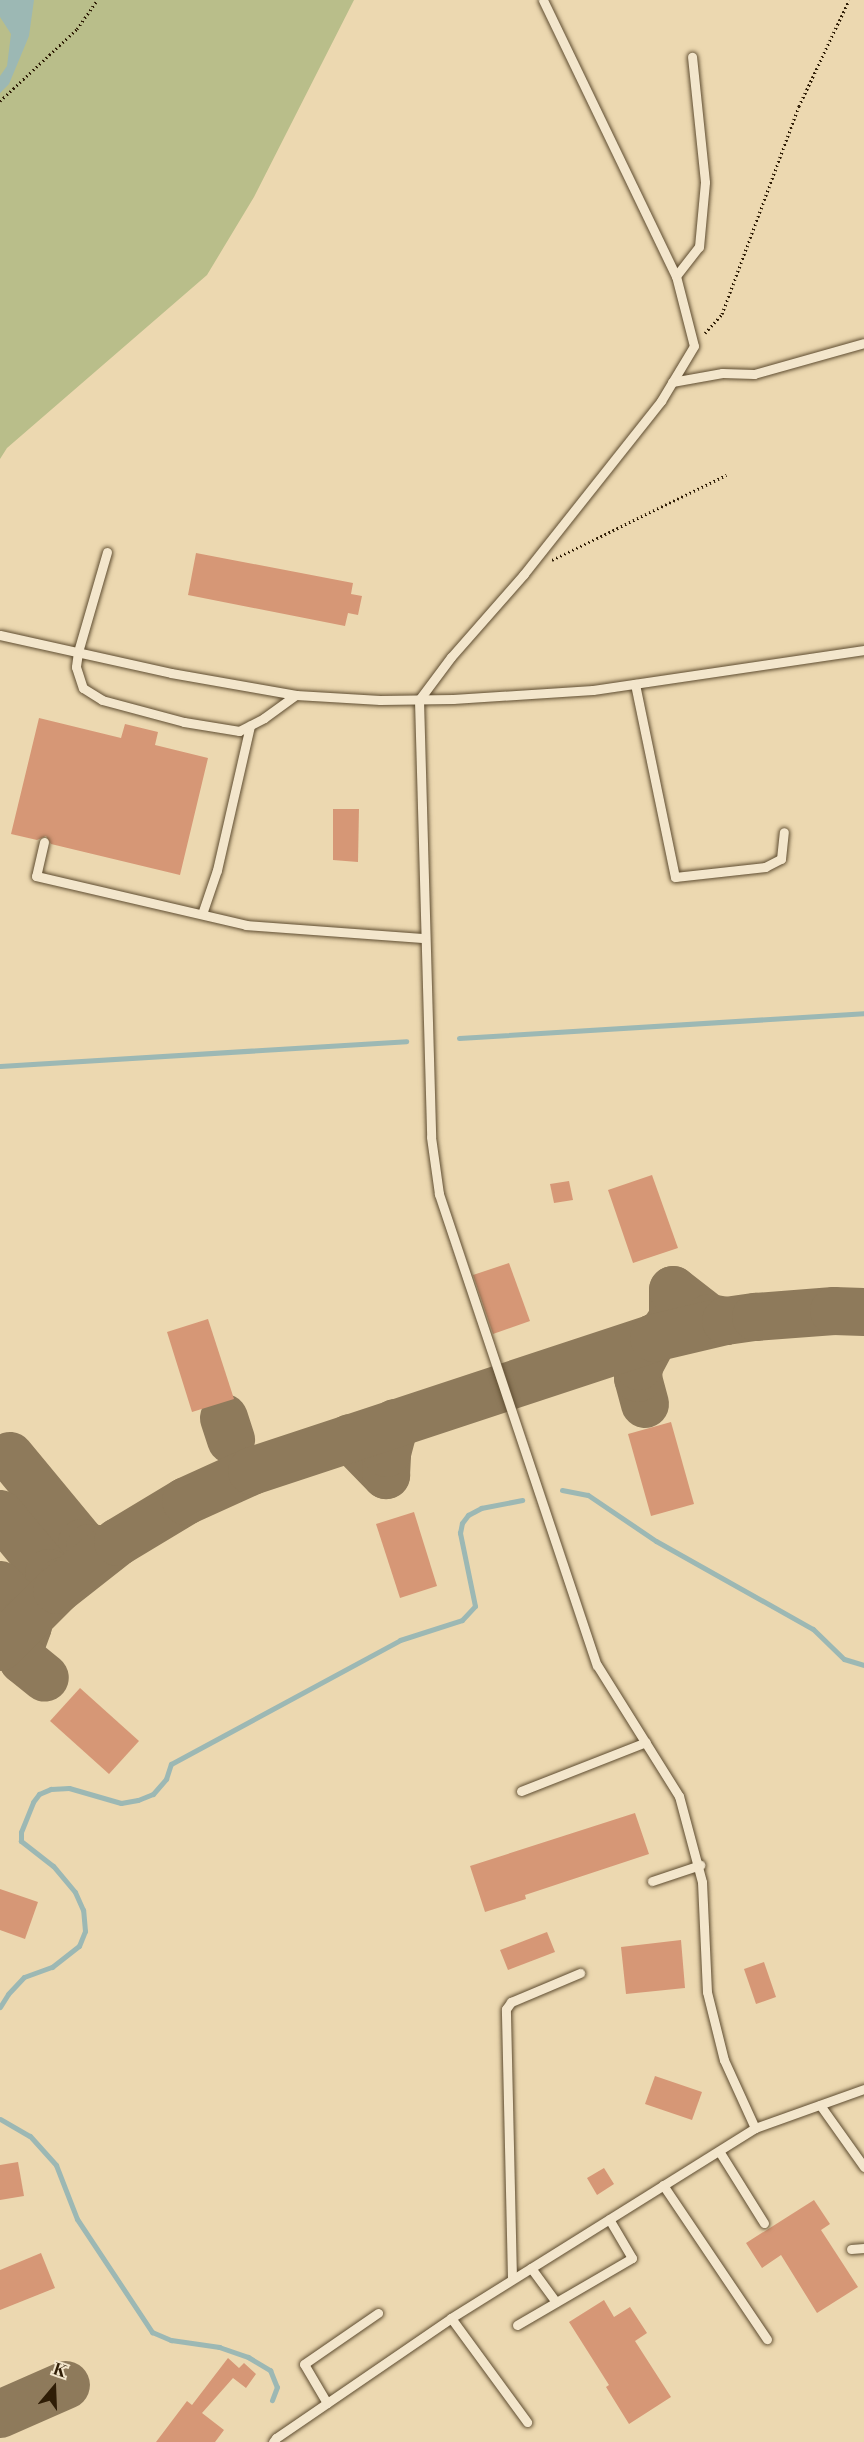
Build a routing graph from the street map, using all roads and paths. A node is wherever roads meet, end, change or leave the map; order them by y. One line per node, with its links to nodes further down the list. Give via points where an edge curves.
1 (97, 0): 5 (path, via 77,29)
2 (543, 0): 6 (lane)
3 (849, 0): 8 (path, via 799,106 722,314)
4 (692, 57): 6 (lane, via 705,182 699,247)
5 (0, 101)
6 (676, 276): 8 (lane)
7 (864, 343): 9 (lane, via 754,374 722,373)
8 (694, 346): 9 (lane)
9 (672, 382): 12 (lane)
10 (726, 475): 12 (path)
11 (106, 552): 15 (lane)
12 (524, 574): 18 (lane)
13 (0, 634): 15 (lane)
14 (864, 650): 16 (lane)
15 (78, 652): 17 (lane); 19 (lane, via 76,667 83,688 102,700 184,722 239,731)
16 (635, 684): 18 (lane); 20 (lane, via 675,878 765,867 781,859)
17 (296, 695): 18 (lane); 19 (lane)
18 (419, 700): 23 (lane)
19 (250, 726): 22 (lane, via 217,870)
20 (784, 832)
21 (45, 842): 22 (lane, via 36,876)
22 (202, 914): 23 (lane, via 246,925)
23 (425, 938): 24 (lane, via 431,1137 439,1194 597,1665)
24 (646, 1742): 25 (lane); 26 (lane, via 678,1796)
25 (521, 1791)
26 (700, 1865): 27 (lane); 31 (lane, via 707,1992 724,2060)
27 (652, 1881)
28 (580, 1973): 40 (lane, via 511,2002 506,2009)
29 (864, 2089): 30 (lane)
30 (820, 2105): 31 (lane); 33 (lane)
31 (755, 2128): 32 (lane)
32 (719, 2151): 34 (lane); 36 (lane)
33 (864, 2167)
34 (663, 2185): 35 (lane); 45 (lane)
35 (609, 2219): 39 (lane); 41 (lane, via 632,2258)
36 (764, 2223)
37 (864, 2248): 38 (lane)
38 (851, 2249)
39 (531, 2268): 40 (lane); 41 (lane)
40 (512, 2279): 43 (lane)
41 (556, 2302): 44 (lane)
42 (378, 2313): 46 (lane, via 304,2364)
43 (452, 2318): 46 (lane); 47 (lane)
44 (517, 2325)
45 (767, 2339)
46 (327, 2403): 48 (lane)
47 (528, 2422)
48 (273, 2442)

